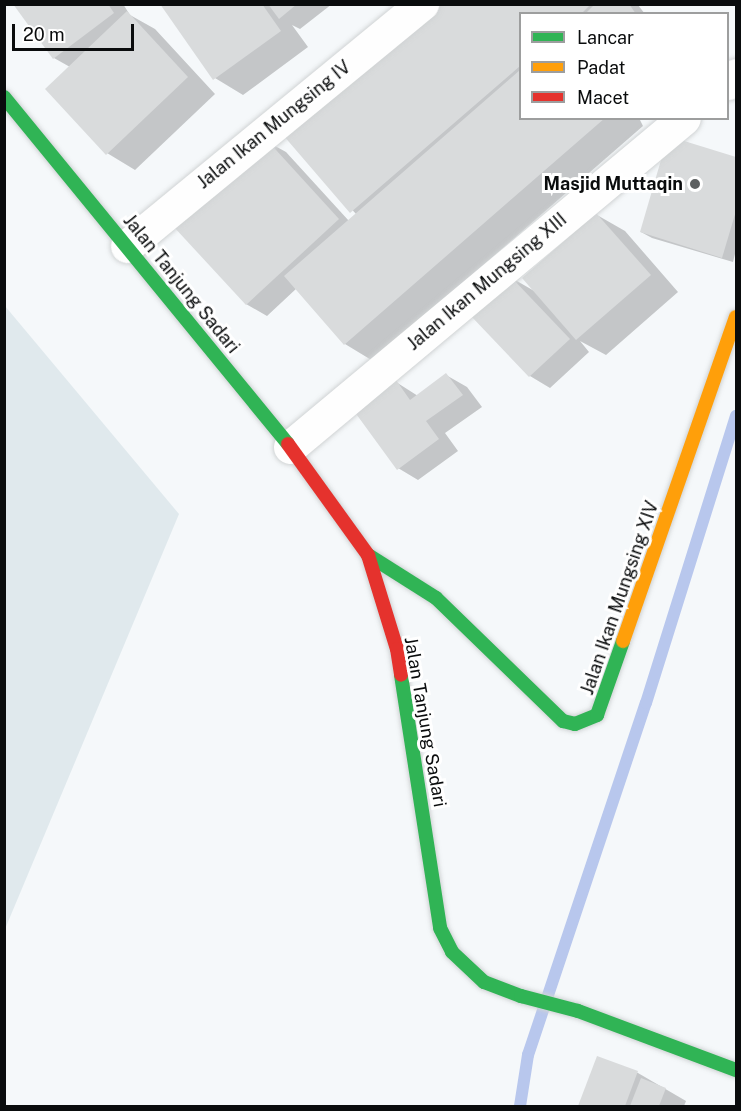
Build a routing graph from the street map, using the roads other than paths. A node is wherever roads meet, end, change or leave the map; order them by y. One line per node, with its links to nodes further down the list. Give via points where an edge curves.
1 (422, 4): 4 (street, Jalan Ikan Mungsing IV)
2 (4, 97): 4 (street, Jalan Tanjung Sadari)
3 (682, 120): 6 (street, Jalan Ikan Mungsing XIII)
4 (127, 246): 6 (street, Jalan Tanjung Sadari)
5 (736, 317): 7 (street, Jalan Ikan Mungsing XIV, via 597,715 575,724 563,721 436,598)
6 (290, 447): 7 (street, Jalan Tanjung Sadari)
7 (368, 555): 8 (street, Jalan Tanjung Sadari, via 397,649 440,928 452,952 484,982 578,1011)
8 (736, 1070)

